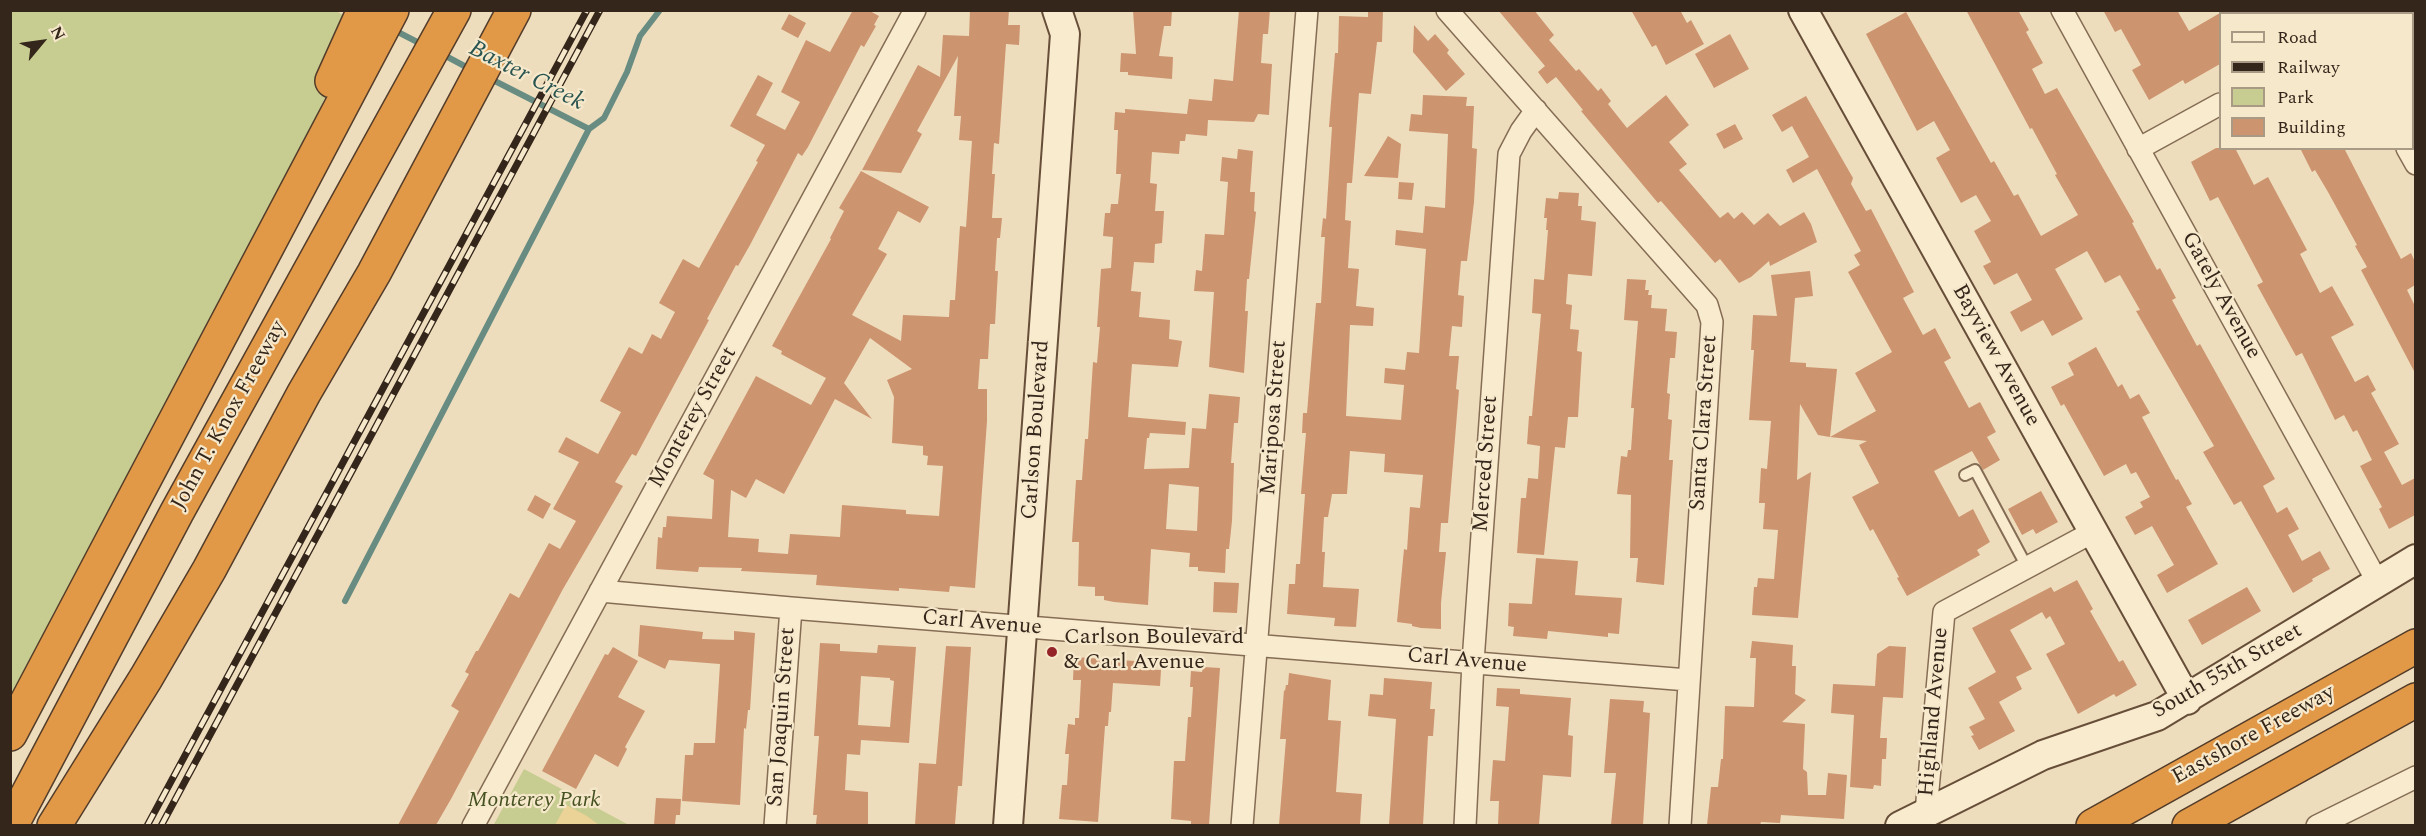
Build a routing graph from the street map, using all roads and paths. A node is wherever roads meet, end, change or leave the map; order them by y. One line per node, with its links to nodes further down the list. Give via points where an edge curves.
1 (454, 10): 33 (highway, John T. Knox Freeway, via 194,480)
2 (514, 10): 34 (highway, via 374,273 167,642)
3 (915, 10): 21 (street, Monterey Street)
4 (1080, 10): 10 (street, Carlson Boulevard)
5 (1307, 10): 24 (street, Mariposa Street)
6 (1448, 10): 12 (street, Santa Clara Street)
7 (1803, 10): 17 (street, Bayview Avenue)
8 (2062, 10): 13 (street, Gately Avenue)
9 (377, 19): 30 (highway, John T. Knox Freeway, via 208,360)
10 (1061, 22): 23 (street, Carlson Boulevard)
11 (2219, 105): 13 (street)
12 (1536, 110): 26 (street, Merced Street, via 1509,154); 27 (street, Santa Clara Street, via 1707,305 1712,322)
13 (2138, 149): 20 (street, Gately Avenue)
14 (2408, 150): 15 (street)
15 (2415, 164)
16 (1965, 476): 19 (lane, via 1975,470)
17 (2093, 532): 19 (street); 28 (street, Bayview Avenue)
18 (2415, 559): 20 (street, South 55th Street)
19 (2027, 567): 32 (street, Highland Avenue, via 1944,612)
20 (2378, 581): 28 (street, South 55th Street)
21 (600, 591): 22 (street, Carl Avenue); 35 (street, Monterey Street)
22 (791, 608): 23 (street, Carl Avenue); 36 (street, San Joaquin Street)
23 (1023, 627): 24 (street, Carl Avenue); 37 (street, Carlson Boulevard)
24 (1258, 645): 26 (street, Carl Avenue); 38 (street, Mariposa Street)
25 (2415, 646): 42 (highway, Eastshore Freeway)
26 (1473, 662): 27 (street, Carl Avenue); 39 (street, Merced Street)
27 (1688, 680): 40 (street, Santa Clara Street)
28 (2187, 700): 32 (street, South 55th Street, via 2157,716 2043,755)
29 (2415, 700): 43 (highway, Eastshore Freeway)
30 (10, 734)
31 (2415, 777): 44 (street)
32 (1926, 812): 41 (street, South 55th Street)
33 (11, 825)
34 (54, 825)
35 (473, 825)
36 (775, 825)
37 (1008, 825)
38 (1242, 825)
39 (1465, 825)
40 (1680, 825)
41 (1900, 825)
42 (2093, 825)
43 (2189, 825)
44 (2317, 825)

